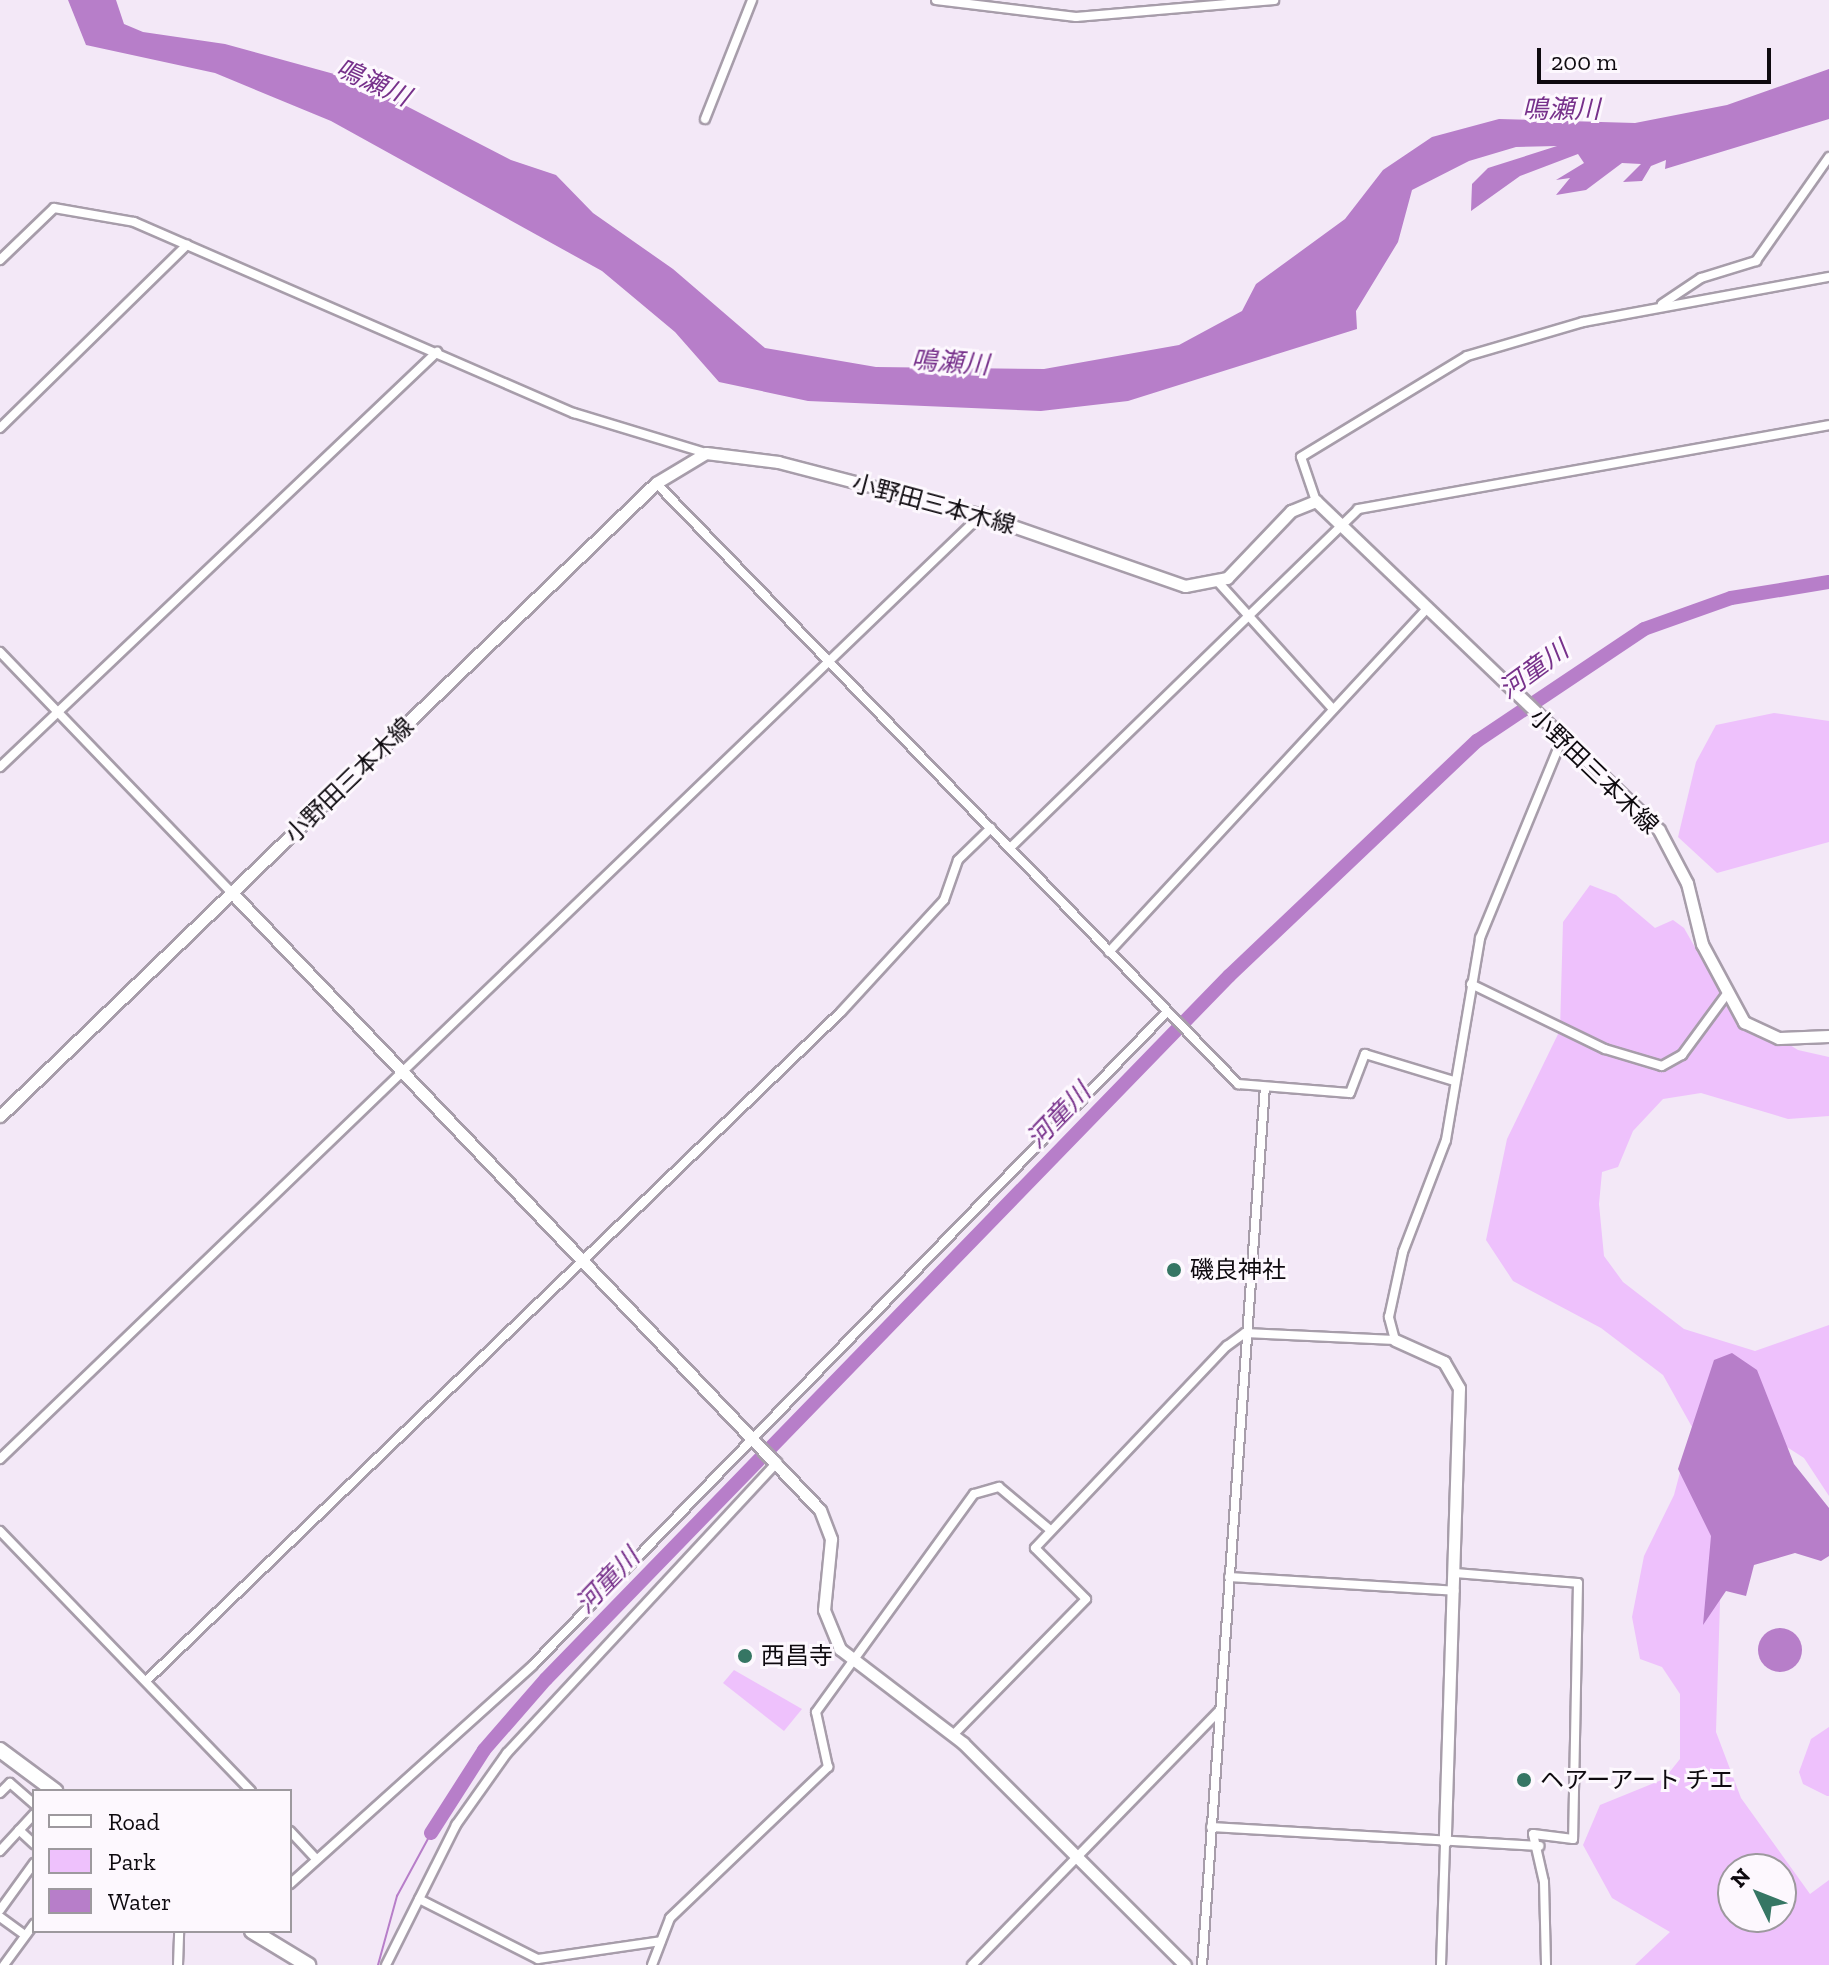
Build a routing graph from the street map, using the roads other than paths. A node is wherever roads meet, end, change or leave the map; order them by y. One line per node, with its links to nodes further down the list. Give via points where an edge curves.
1 (752, 0): 4 (street)
2 (936, 0): 3 (street, via 1076,17)
3 (1274, 0)
4 (705, 119)
5 (1829, 157): 9 (street, via 1756,261 1701,278)
6 (187, 245): 7 (street, via 134,222 54,208); 10 (street); 12 (street)
7 (0, 260)
8 (1829, 277): 9 (street)
9 (1658, 307): 15 (street, via 1467,356 1301,457)
10 (437, 352): 13 (street, via 574,413); 24 (street)
11 (1829, 425): 17 (street, via 1372,505)
12 (0, 428)
13 (706, 453): 14 (main road, 小野田三本木線); 16 (main road, 小野田三本木線, via 778,462)
14 (656, 483): 22 (street); 29 (main road, 小野田三本木線)
15 (1316, 501): 17 (main road, 小野田三本木線); 18 (main road, via 1291,511)
16 (981, 515): 18 (main road, 小野田三本木線, via 1172,582); 22 (street)
17 (1343, 521): 19 (main road, 小野田三本木線); 20 (street)
18 (1219, 583): 20 (street)
19 (1428, 608): 23 (street); 25 (main road, 小野田三本木線)
20 (1248, 617): 23 (street); 28 (street)
21 (0, 652): 24 (street)
22 (830, 663): 27 (street); 35 (street)
23 (1331, 707): 30 (street)
24 (57, 711): 26 (street); 29 (street)
25 (1562, 739): 31 (street, via 1498,884); 32 (main road, 小野田三本木線, via 1659,830 1687,883 1702,944)
26 (0, 767)
27 (991, 828): 28 (street); 39 (street, via 958,860 944,900 841,1012)
28 (1010, 848): 30 (street)
29 (232, 893): 35 (main road); 38 (main road, 小野田三本木線)
30 (1109, 952): 33 (street)
31 (1471, 984): 32 (street, via 1581,1039 1662,1066 1682,1055); 36 (street)
32 (1726, 995): 34 (main road, 小野田三本木線, via 1758,1031)
33 (1166, 1015): 37 (street, via 1238,1084); 42 (street)
34 (1829, 1036)
35 (403, 1070): 39 (main road); 43 (street)
36 (1454, 1081): 37 (street, via 1365,1054 1350,1093); 41 (street, via 1446,1140 1403,1252 1389,1317)
37 (1265, 1087): 40 (street)
38 (0, 1116)
39 (584, 1259): 42 (main road); 51 (street)
40 (1245, 1333): 41 (street); 45 (street); 48 (street)
41 (1395, 1340): 47 (main road, via 1444,1362 1459,1388)
42 (753, 1438): 44 (main road); 70 (street, via 533,1665)
43 (0, 1459)
44 (775, 1460): 50 (main road, via 830,1529 824,1610 833,1640); 73 (street, via 507,1753 456,1825)
45 (1049, 1529): 50 (street, via 999,1487 979,1489); 53 (street, via 1035,1548 1086,1599)
46 (0, 1531): 51 (street)
47 (1455, 1573): 49 (main road); 67 (street, via 1578,1583 1573,1839 1533,1834)
48 (1229, 1577): 49 (street); 52 (street)
49 (1456, 1591): 66 (main road)
50 (852, 1660): 53 (main road); 80 (street, via 813,1717 828,1767 670,1918)
51 (146, 1681): 57 (street)
52 (1219, 1710): 62 (street); 69 (street)
53 (953, 1735): 69 (main road)
54 (0, 1750): 55 (highway)
55 (40, 1780): 56 (highway); 59 (street)
56 (52, 1789)
57 (249, 1789)
58 (0, 1793): 59 (street, via 10,1783)
59 (25, 1796): 60 (street)
60 (32, 1802)
61 (32, 1816): 63 (street)
62 (1211, 1827): 66 (street); 88 (street)
63 (19, 1830): 65 (street); 68 (street)
64 (292, 1833): 70 (street)
65 (32, 1842)
66 (1445, 1842): 67 (street); 89 (street)
67 (1539, 1846): 90 (street)
68 (0, 1851)
69 (1078, 1856): 86 (street); 87 (main road)
70 (316, 1859): 72 (street)
71 (32, 1866): 74 (street)
72 (292, 1882)
73 (419, 1899): 80 (street, via 538,1959); 84 (street)
74 (0, 1910)
75 (0, 1917): 77 (street)
76 (32, 1926): 77 (street)
77 (22, 1933): 81 (street)
78 (179, 1933): 82 (street)
79 (255, 1933): 83 (highway)
80 (661, 1941): 85 (street)
81 (3, 1961)
82 (178, 1965)
83 (308, 1965)
84 (386, 1965)
85 (652, 1965)
86 (972, 1965)
87 (1185, 1965)
88 (1202, 1965)
89 (1441, 1965)
90 (1546, 1965)

